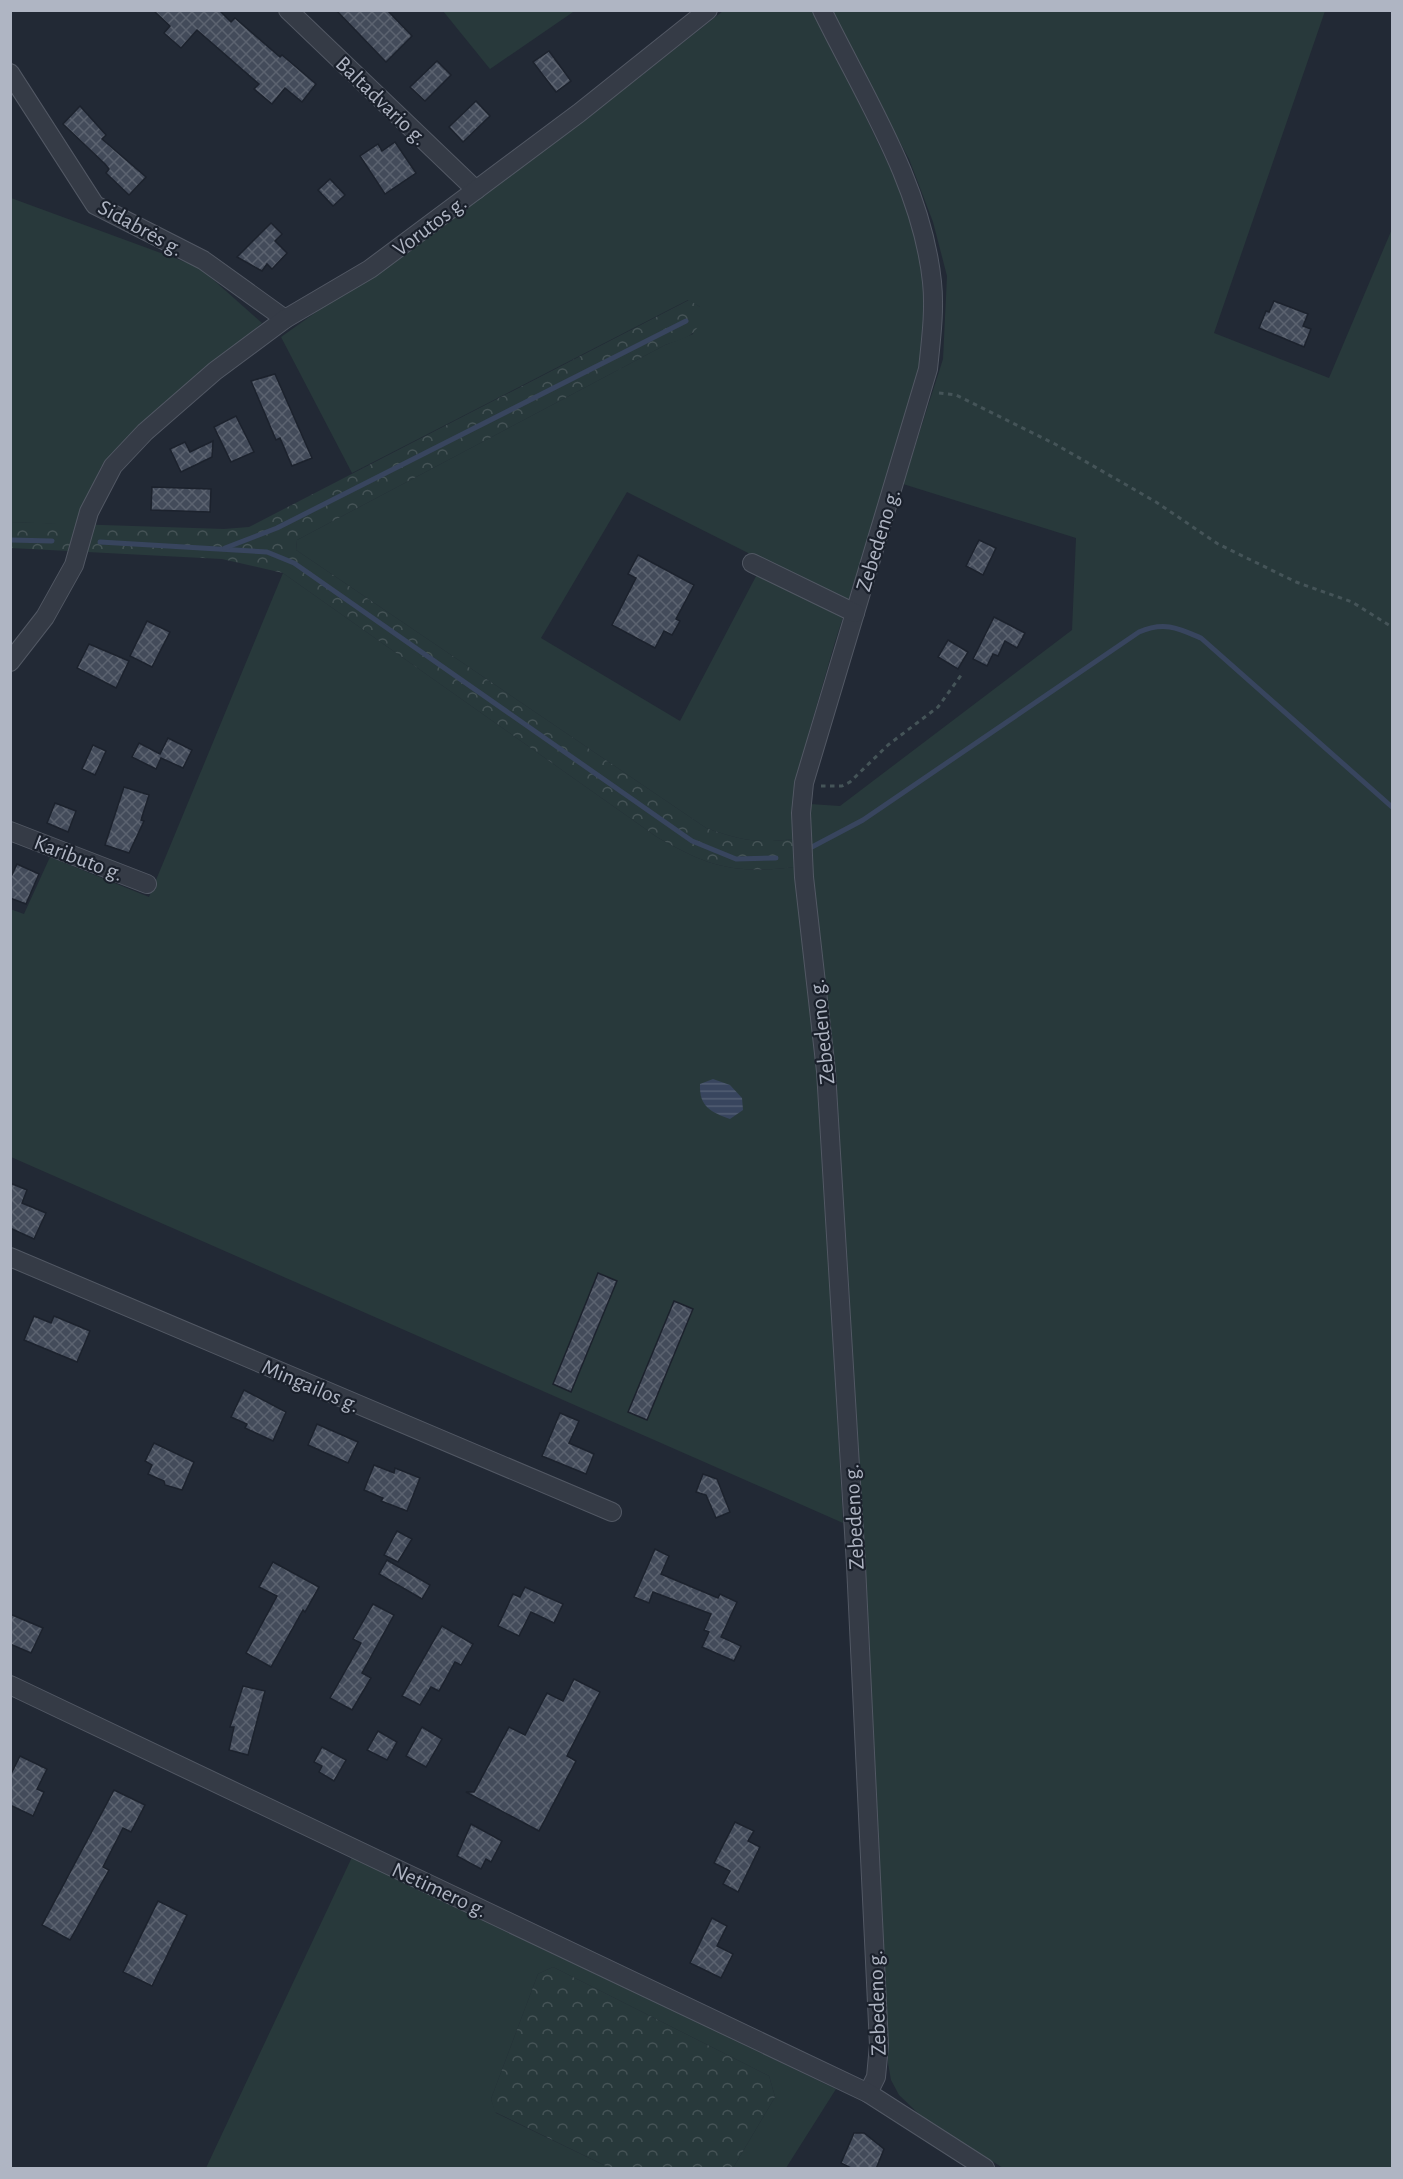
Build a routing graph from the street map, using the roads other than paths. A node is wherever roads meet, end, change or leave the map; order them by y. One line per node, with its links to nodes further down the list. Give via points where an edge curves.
1 (288, 10): 5 (street, Baltadvario g.)
2 (708, 10): 5 (street, Vorutos g.)
3 (822, 10): 8 (street, Zebedeno g., via 906,178 926,243 933,283 932,329 922,390)
4 (10, 73): 6 (street, Sidabrės g., via 95,205 203,260)
5 (476, 190): 6 (street, Vorutos g., via 370,269)
6 (285, 319): 9 (street, Vorutos g., via 215,371 113,466 89,512 74,565 45,617)
7 (752, 563): 8 (street)
8 (855, 613): 15 (street, Zebedeno g., via 804,783 801,813 804,877 826,1071 857,1577 879,2045 876,2077)
9 (10, 662)
10 (10, 831): 11 (street, Kaributo g.)
11 (147, 884)
12 (10, 1257): 13 (street, Mingailos g.)
13 (612, 1512)
14 (10, 1685): 15 (street, Netimero g.)
15 (868, 2093): 16 (street, Netimero g.)
16 (986, 2169)

